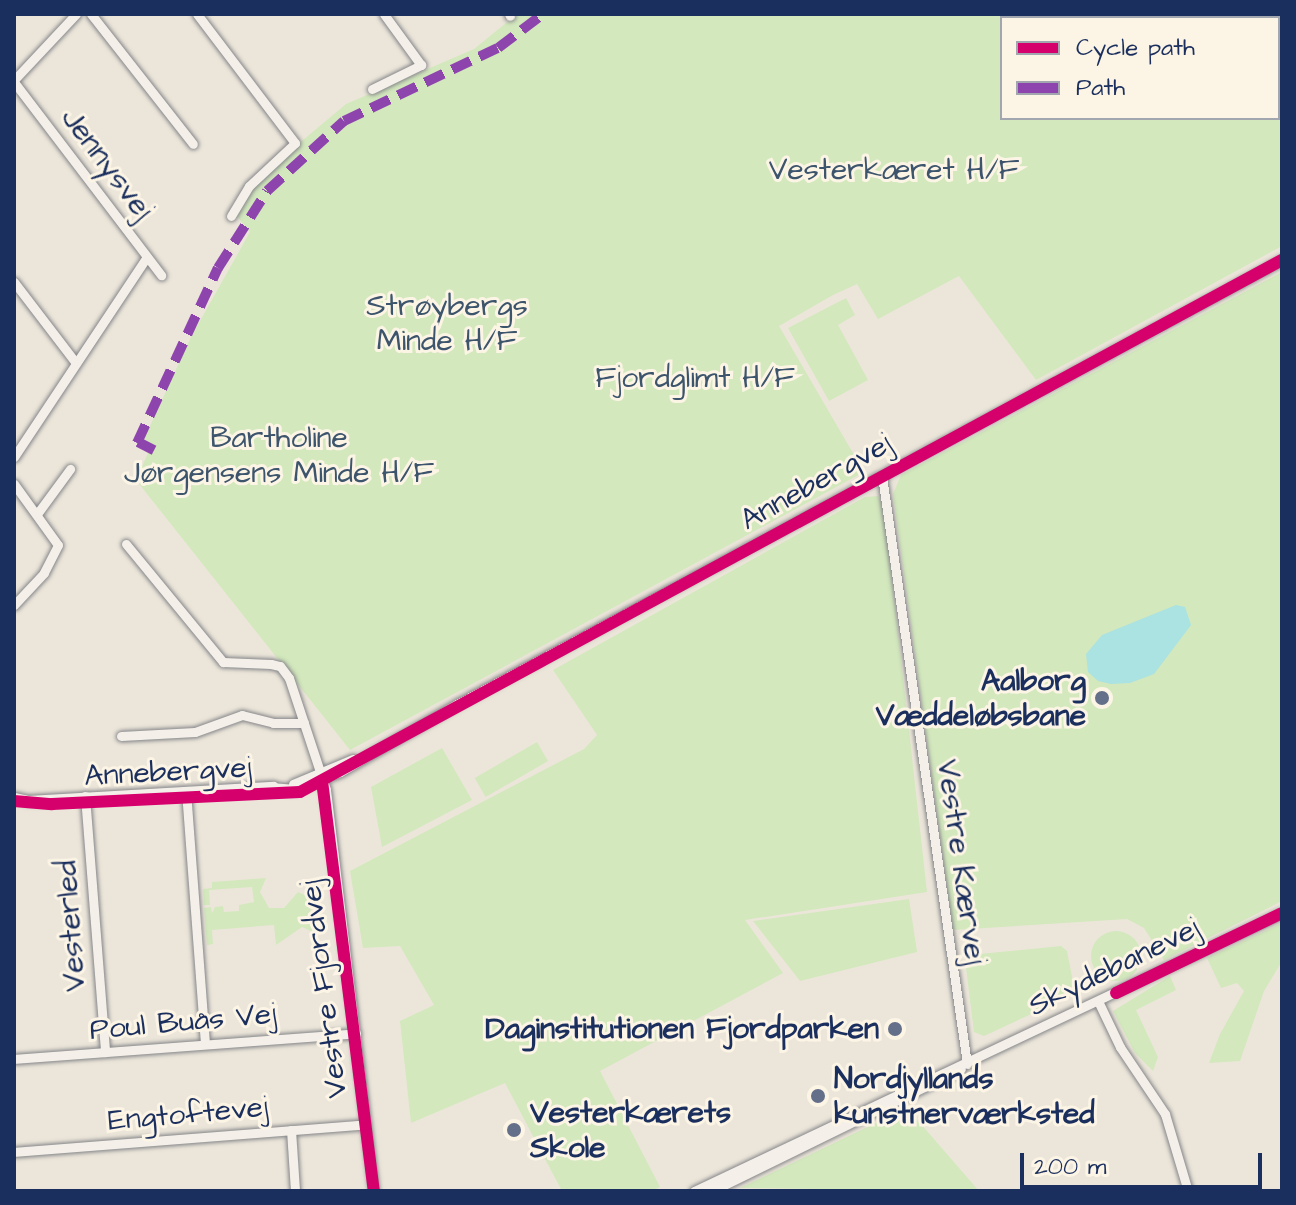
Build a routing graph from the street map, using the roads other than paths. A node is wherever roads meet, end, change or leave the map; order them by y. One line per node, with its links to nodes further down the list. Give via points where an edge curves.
1 (76, 14): 5 (street)
2 (91, 14): 7 (street)
3 (197, 14): 8 (street, via 295,143 249,186)
4 (384, 14): 6 (street, via 421,65)
5 (14, 81): 9 (street, Jennysvej)
6 (372, 89)
7 (193, 144)
8 (231, 216)
9 (147, 257): 11 (street, Jennysvej); 13 (street)
10 (1282, 260): 16 (street, Annebergvej)
11 (161, 275)
12 (14, 282): 13 (street)
13 (76, 363): 14 (street)
14 (14, 457)
15 (70, 469): 18 (street)
16 (882, 476): 23 (street, Annebergvej); 35 (street, Vestre Kærvej)
17 (14, 484): 18 (street)
18 (37, 514): 20 (street, via 55,537 55,554)
19 (126, 544): 21 (street, Vestre Fjordvej, via 223,662 271,664 286,671)
20 (14, 605)
21 (304, 723): 22 (street, via 242,715 195,732); 23 (street, Vestre Fjordvej)
22 (121, 736)
23 (321, 778): 25 (street, Annebergvej, via 271,787); 31 (street, Vestre Fjordvej)
24 (14, 790): 28 (street, Annebergvej)
25 (186, 791): 26 (street, Annebergvej); 32 (street)
26 (85, 796): 28 (street, Annebergvej); 33 (street, Vesterled)
27 (14, 797): 28 (street, Annebergvej)
28 (38, 799)
29 (1282, 913): 30 (street, Skydebanevej)
30 (1098, 1001): 35 (street, Skydebanevej); 43 (street, via 1120,1047 1165,1114)
31 (356, 1033): 32 (street, Poul Buås Vej); 36 (street, Vestre Fjordvej)
32 (205, 1043): 33 (street, Poul Buås Vej)
33 (105, 1052): 34 (street, Poul Buås Vej)
34 (14, 1059)
35 (967, 1064): 41 (street, Skydebanevej); 42 (street, Skydebanevej, via 952,1076)
36 (366, 1124): 37 (street, Engtoftevej); 40 (street, Vestre Fjordvej)
37 (291, 1130): 38 (street, Engtoftevej); 39 (street)
38 (14, 1152)
39 (295, 1191)
40 (374, 1191)
41 (694, 1191)
42 (712, 1191)
43 (1188, 1191)

